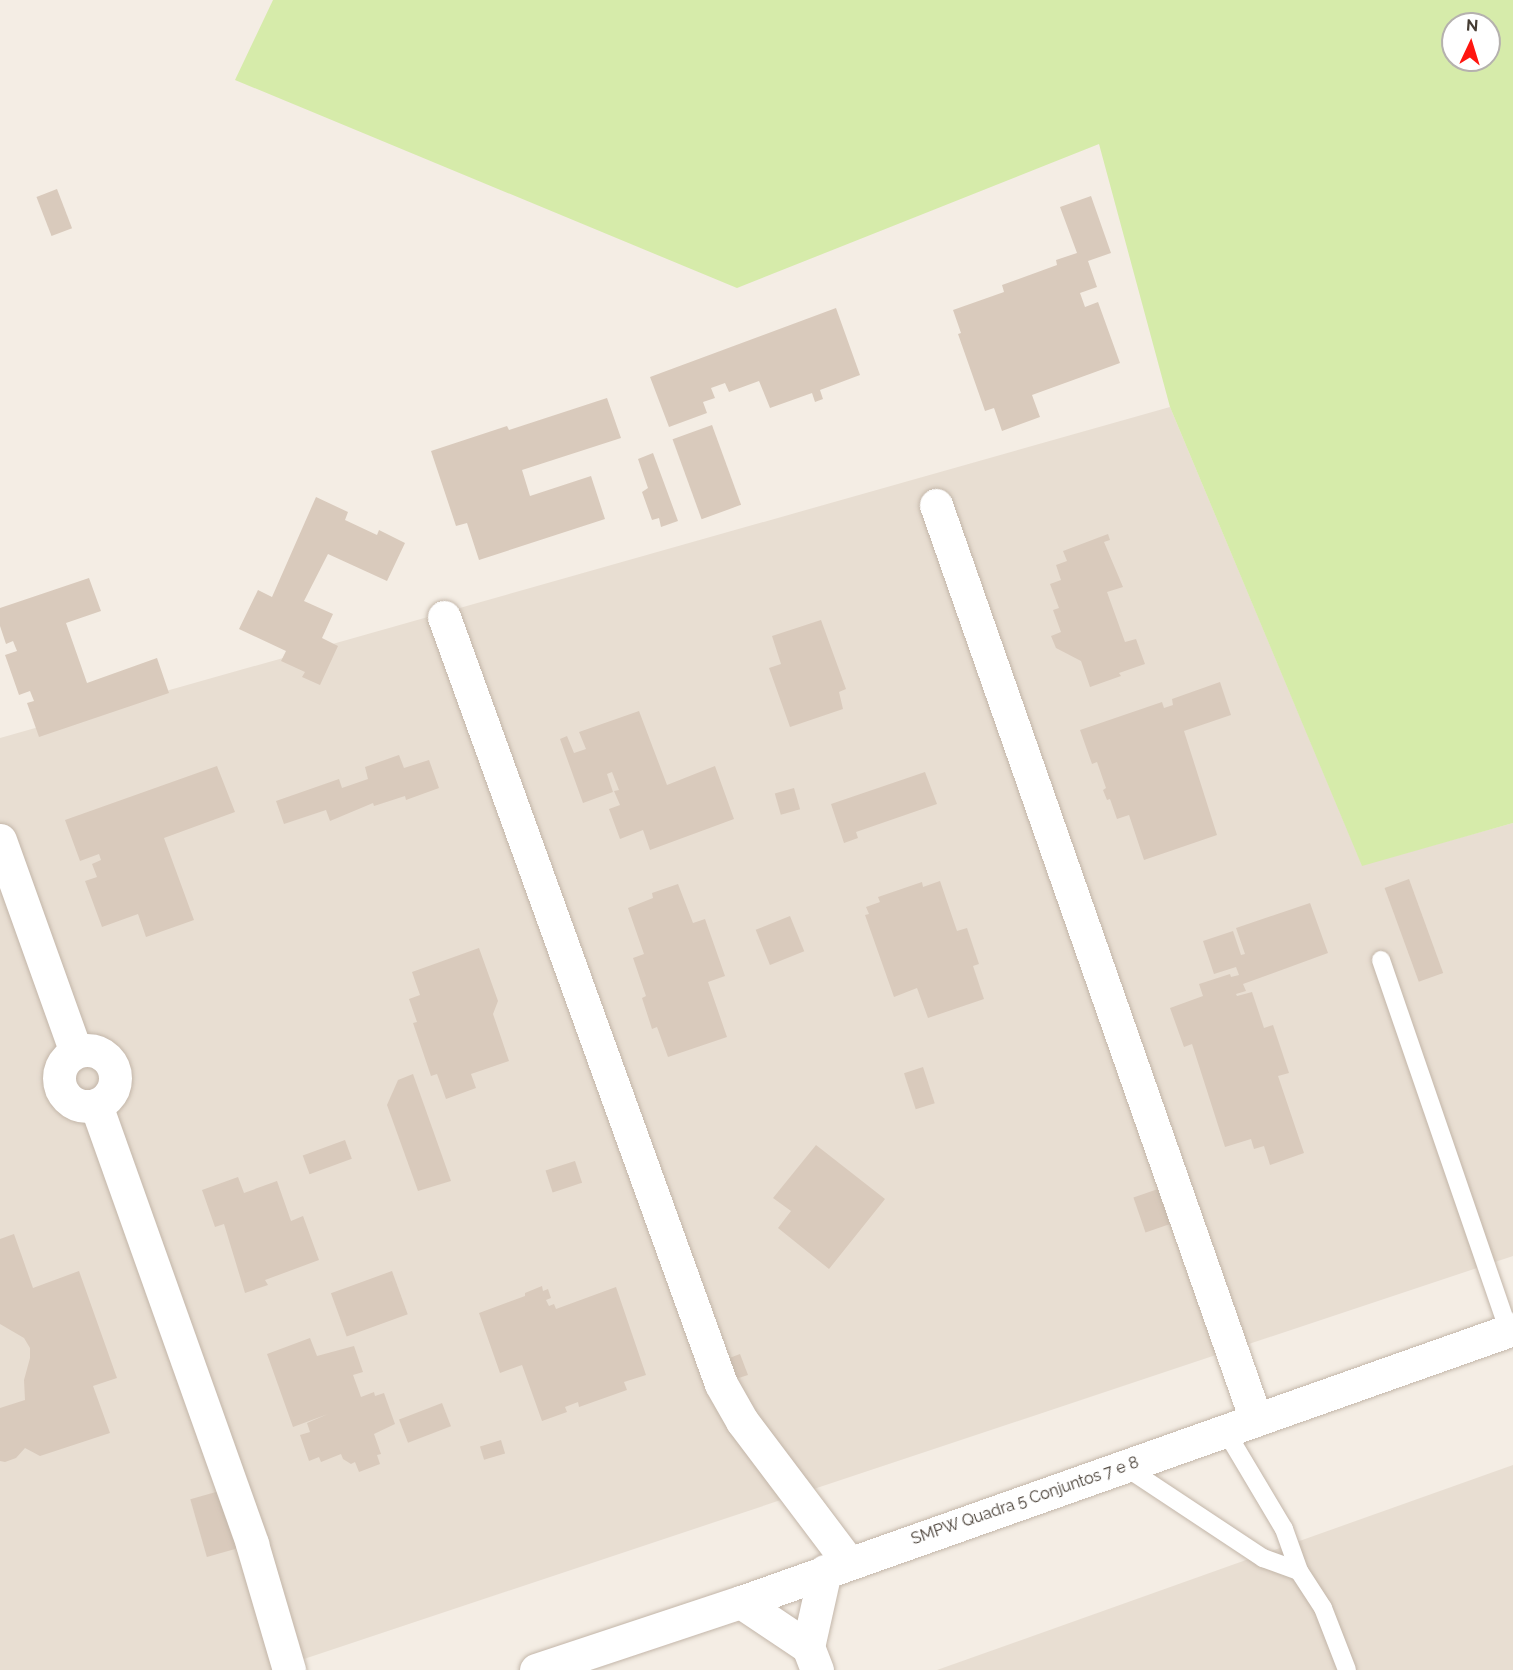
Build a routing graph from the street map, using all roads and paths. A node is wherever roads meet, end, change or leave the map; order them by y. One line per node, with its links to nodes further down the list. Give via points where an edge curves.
1 (936, 505): 6 (street)
2 (444, 617): 9 (street, via 721,1384)
3 (0, 840): 13 (street, via 76,1052 61,1066 60,1087 74,1103 96,1105 252,1544)
4 (1381, 960): 5 (lane)
5 (1511, 1330): 6 (street, SMPW Quadra 5 Conjuntos 7 e 8)
6 (1256, 1420): 7 (street, SMPW Quadra 5 Conjuntos 7 e 8)
7 (1225, 1430): 8 (street, SMPW Quadra 5 Conjuntos 7 e 8); 10 (lane, via 1284,1529)
8 (1125, 1466): 9 (street, SMPW Quadra 5 Conjuntos 7 e 8); 10 (lane, via 1263,1558)
9 (837, 1567): 11 (street, SMPW Quadra 5 Conjuntos 7 e 8); 12 (street)
10 (1299, 1571): 15 (lane, via 1323,1608)
11 (741, 1602): 12 (street); 14 (street, SMPW Quadra 5 Conjuntos 7 e 8)
12 (812, 1658)
13 (289, 1670)
14 (537, 1670)
15 (1347, 1670)

